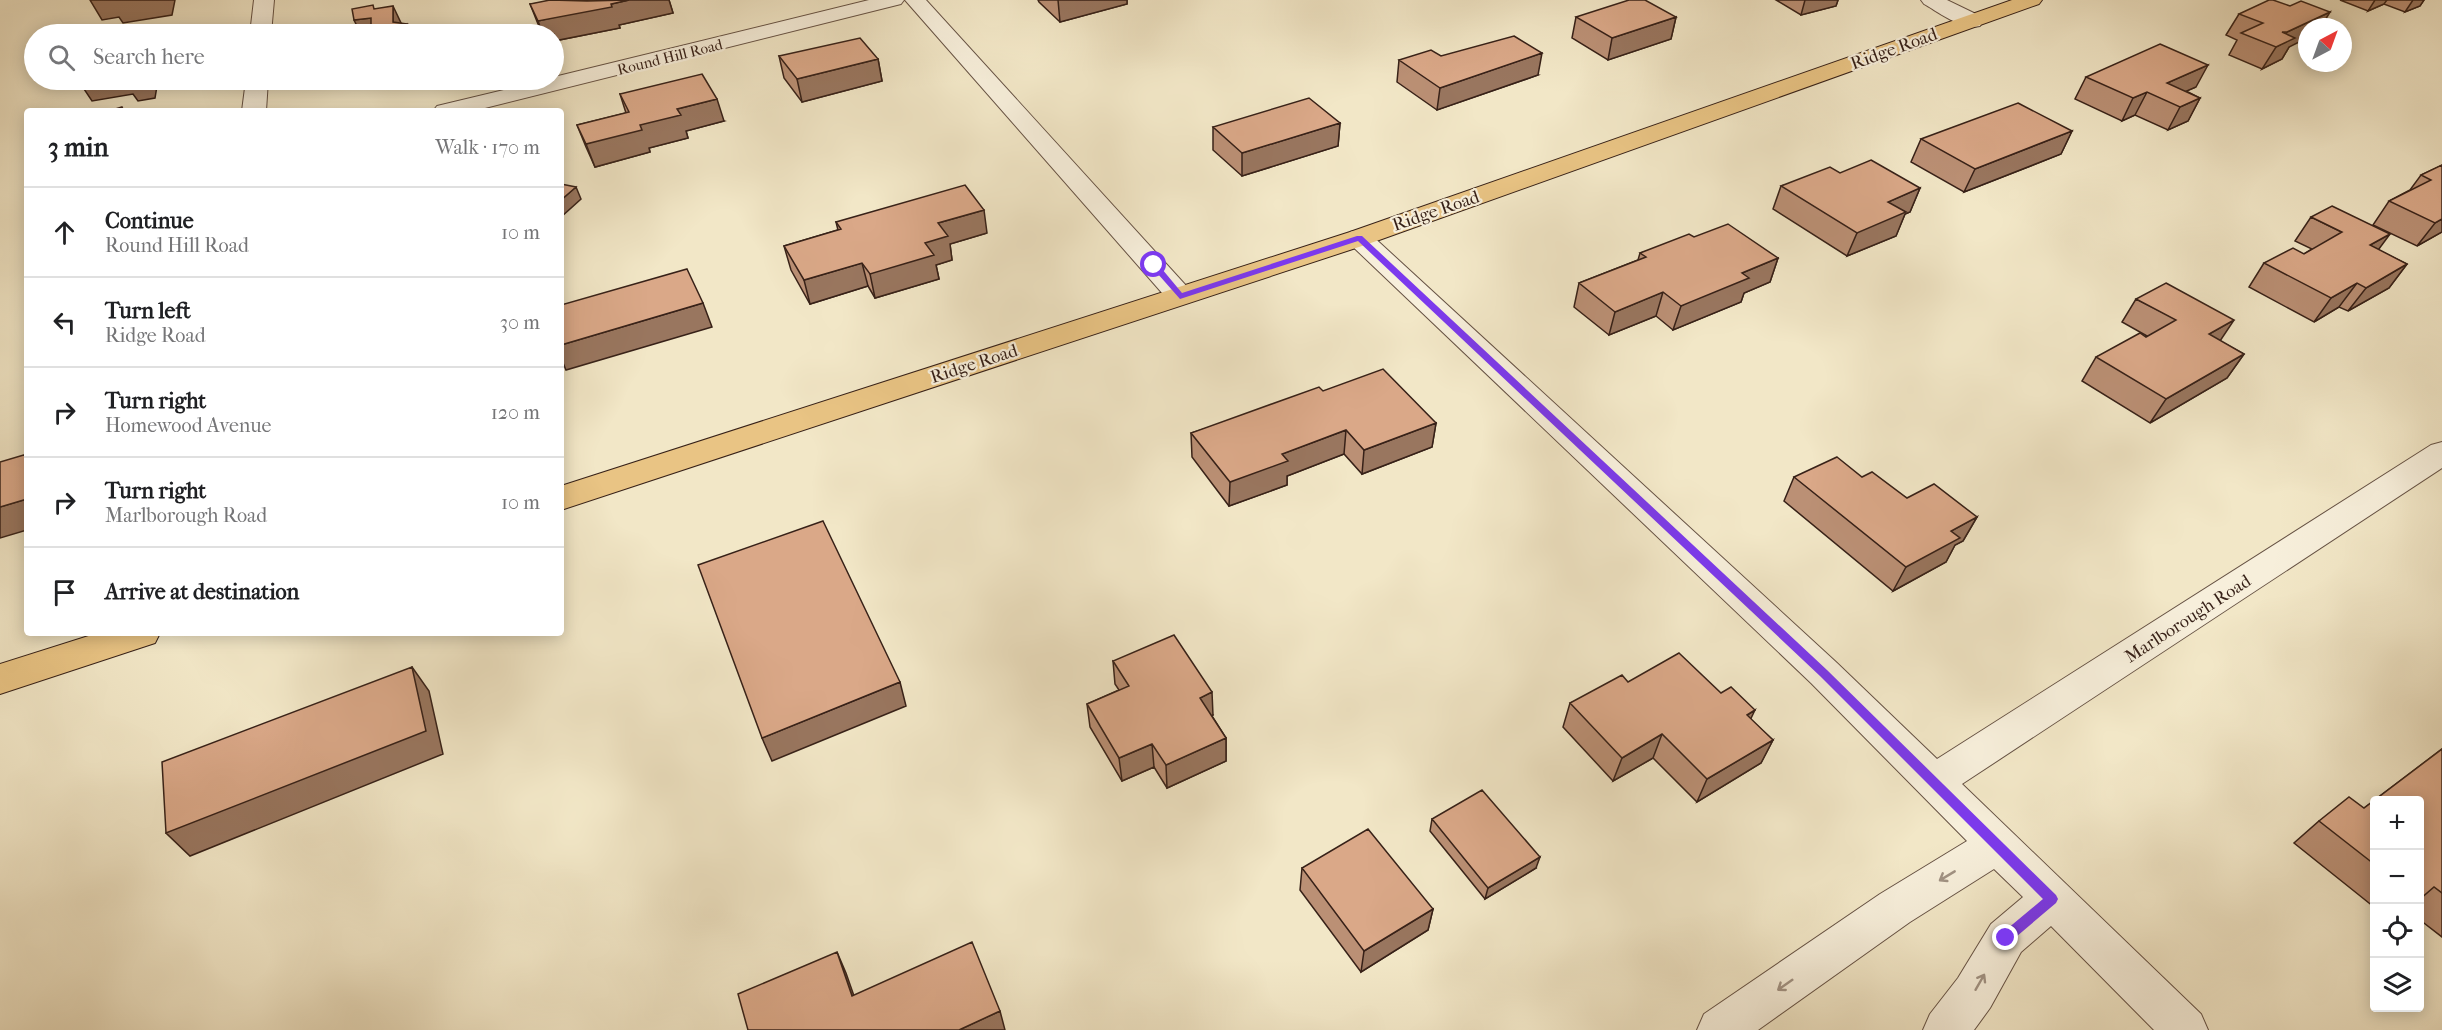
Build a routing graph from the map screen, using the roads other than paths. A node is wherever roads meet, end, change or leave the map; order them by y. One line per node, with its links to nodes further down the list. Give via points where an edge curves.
1 (264, 0): 7 (street)
2 (894, 0): 8 (street, Round Hill Road)
3 (915, 0): 14 (street)
4 (1931, 0): 6 (street)
5 (2032, 0): 6 (main road, Ridge Road)
6 (1972, 21): 13 (main road, Ridge Road)
7 (262, 24)
8 (564, 82)
9 (256, 90): 11 (street)
10 (530, 90): 12 (street, Round Hill Road)
11 (254, 108)
12 (457, 108)
13 (1359, 238): 14 (main road, Ridge Road); 19 (street, via 1824,673)
14 (1180, 296): 16 (main road, Ridge Road)
15 (2442, 453): 19 (street, Marlborough Road)
16 (564, 497)
17 (133, 636): 18 (main road)
18 (0, 679)
19 (1933, 782): 20 (street)
20 (1997, 845): 21 (street); 22 (street, one-way to 22, via 1895,908)
21 (2052, 899): 23 (street, one-way to 21, via 1974,993 2006,938); 24 (street)
22 (1720, 1030)
23 (1946, 1030)
24 (2185, 1030)

